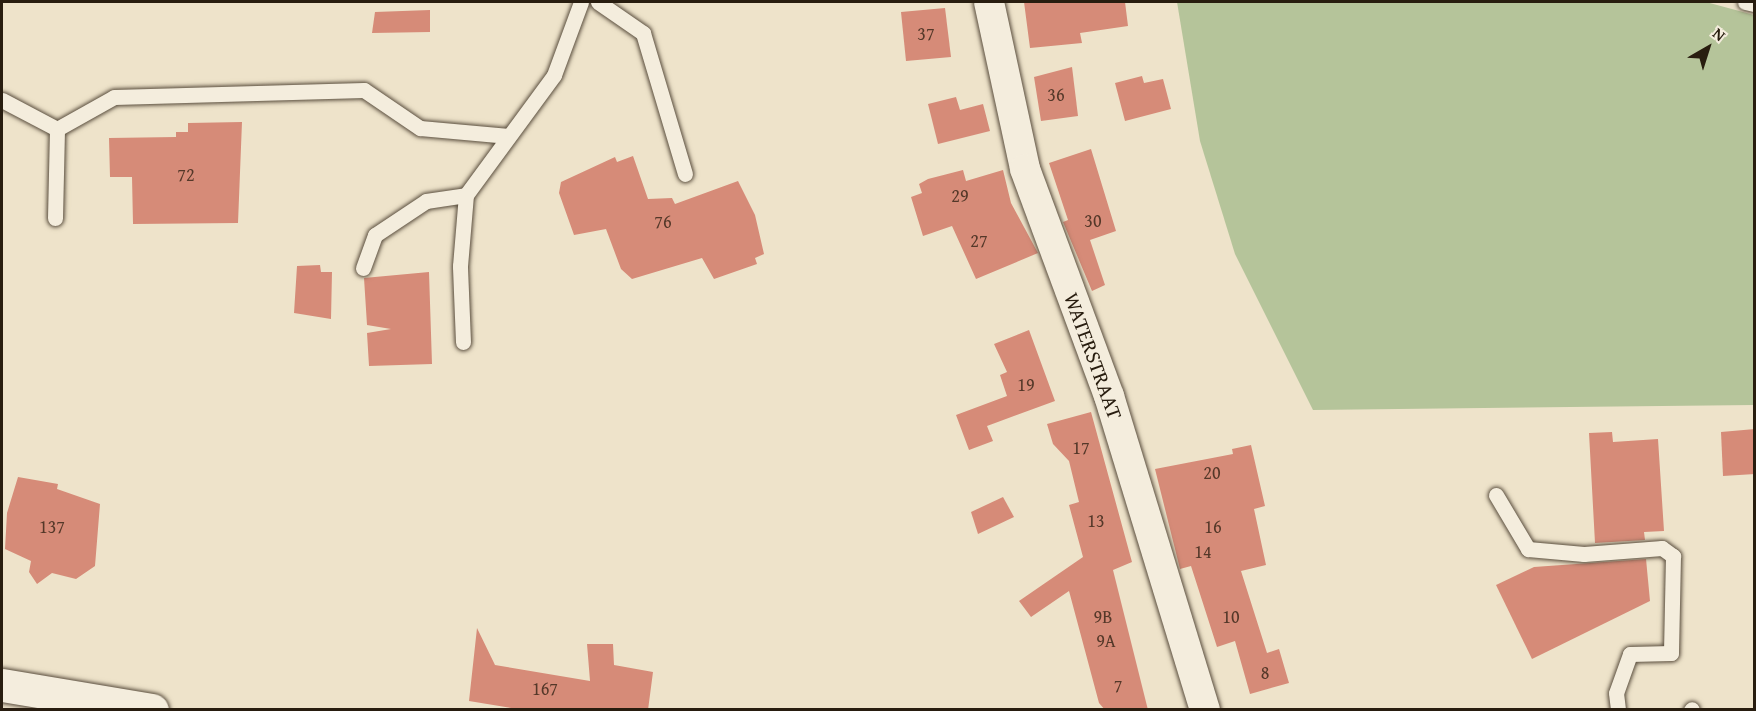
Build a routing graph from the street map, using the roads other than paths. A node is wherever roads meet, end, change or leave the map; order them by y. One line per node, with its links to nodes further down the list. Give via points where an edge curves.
1 (581, 2): 8 (lane, via 554,75)
2 (598, 2): 9 (lane, via 644,33)
3 (989, 2): 17 (street, WATERSTRAAT, via 1025,169 1109,396)
4 (1744, 2): 5 (lane)
5 (1755, 4)
6 (2, 100): 7 (lane)
7 (57, 129): 8 (lane, via 114,97 364,90 420,128); 11 (lane)
8 (509, 136): 10 (lane)
9 (685, 174)
10 (466, 195): 12 (lane, via 426,201 375,235); 13 (lane, via 460,266)
11 (55, 218)
12 (363, 268)
13 (463, 342)
14 (1496, 495): 18 (lane, via 1528,549 1584,554 1662,548 1673,556 1671,653 1630,654 1616,693)
15 (2, 685): 16 (street)
16 (152, 710)
17 (1205, 710)
18 (1618, 710)

